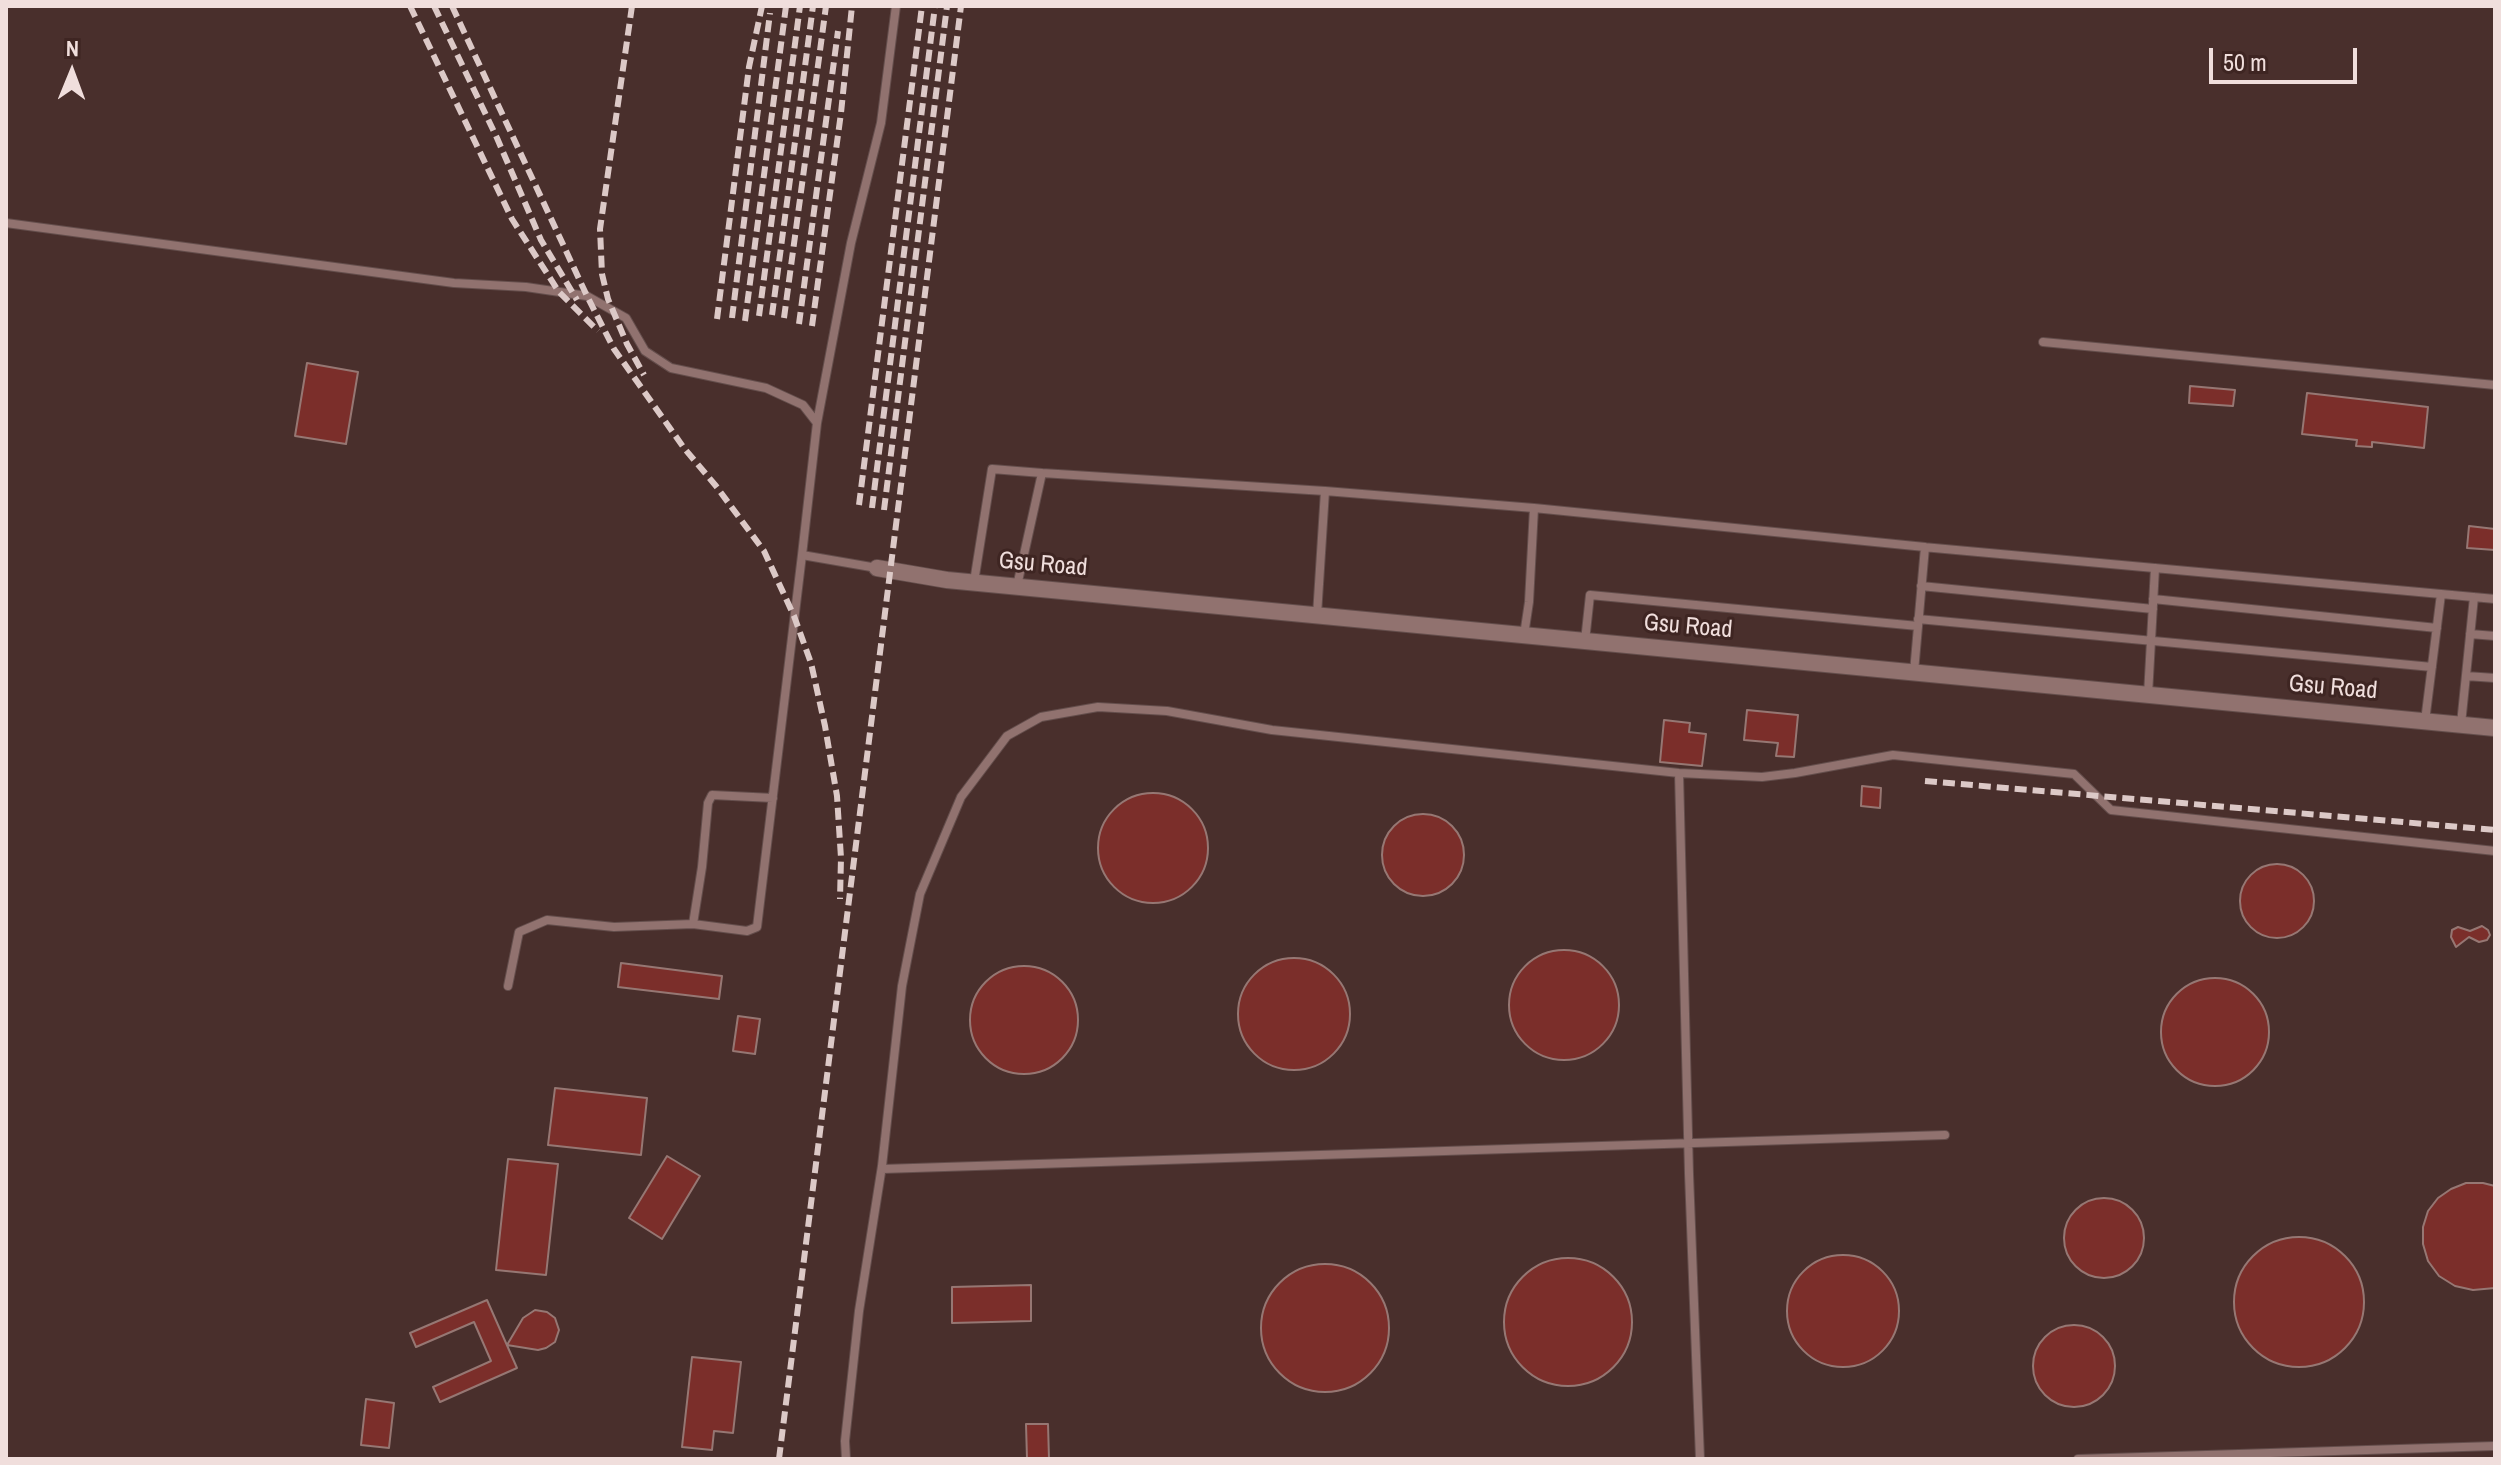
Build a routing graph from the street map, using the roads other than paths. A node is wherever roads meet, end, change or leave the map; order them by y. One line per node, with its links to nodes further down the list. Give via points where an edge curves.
1 (896, 6): 5 (lane, via 881,123 851,243)
2 (6, 223): 5 (lane, via 587,296 626,318 645,351 671,368 766,388 803,405)
3 (2043, 342): 4 (lane)
4 (2495, 385)
5 (817, 423): 10 (lane)
6 (1042, 473): 7 (lane); 13 (lane, via 992,469); 14 (lane)
7 (1325, 491): 8 (lane); 21 (lane)
8 (1534, 508): 9 (lane); 25 (lane)
9 (1923, 547): 12 (lane); 15 (lane)
10 (802, 555): 11 (lane); 38 (lane)
11 (877, 568): 13 (street, Gsu Road)
12 (2155, 568): 16 (lane); 18 (lane)
13 (974, 582): 14 (street, Gsu Road)
14 (1017, 586): 21 (street, Gsu Road)
15 (1921, 586): 20 (lane); 22 (lane)
16 (2441, 594): 17 (lane); 23 (lane)
17 (2474, 597): 19 (lane); 24 (lane)
18 (2153, 599): 20 (lane); 23 (lane)
19 (2495, 599)
20 (2153, 609): 28 (lane)
21 (1317, 615): 25 (street, Gsu Road)
22 (1918, 622): 27 (lane, via 1590,595); 28 (lane); 30 (lane)
23 (2437, 628): 29 (lane)
24 (2470, 634): 26 (lane); 31 (lane)
25 (1524, 635): 27 (street, Gsu Road)
26 (2495, 636)
27 (1585, 641): 30 (street, Gsu Road)
28 (2151, 641): 29 (lane); 33 (lane)
29 (2432, 667): 34 (lane)
30 (1914, 672): 33 (street, Gsu Road)
31 (2466, 676): 32 (lane); 35 (lane)
32 (2495, 678)
33 (2148, 695): 34 (street, Gsu Road)
34 (2425, 721): 35 (street, Gsu Road)
35 (2461, 724): 36 (street, Gsu Road)
36 (2495, 728)
37 (1679, 773): 39 (lane, via 1762,777 1893,755 2074,774 2111,810); 43 (lane); 44 (lane, via 1272,730 1167,711 1098,707 1041,717 1007,736 961,797 920,894 902,986)
38 (773, 798): 40 (lane, via 712,795); 40 (lane, via 757,927 747,931)
39 (2495, 851)
40 (693, 924): 41 (lane, via 614,927 547,920 519,932)
41 (508, 986)
42 (1945, 1135): 43 (lane)
43 (1688, 1143): 44 (lane); 47 (lane)
44 (882, 1169): 46 (lane, via 859,1311)
45 (2495, 1446): 48 (lane)
46 (846, 1459)
47 (1700, 1459)
48 (2078, 1459)

